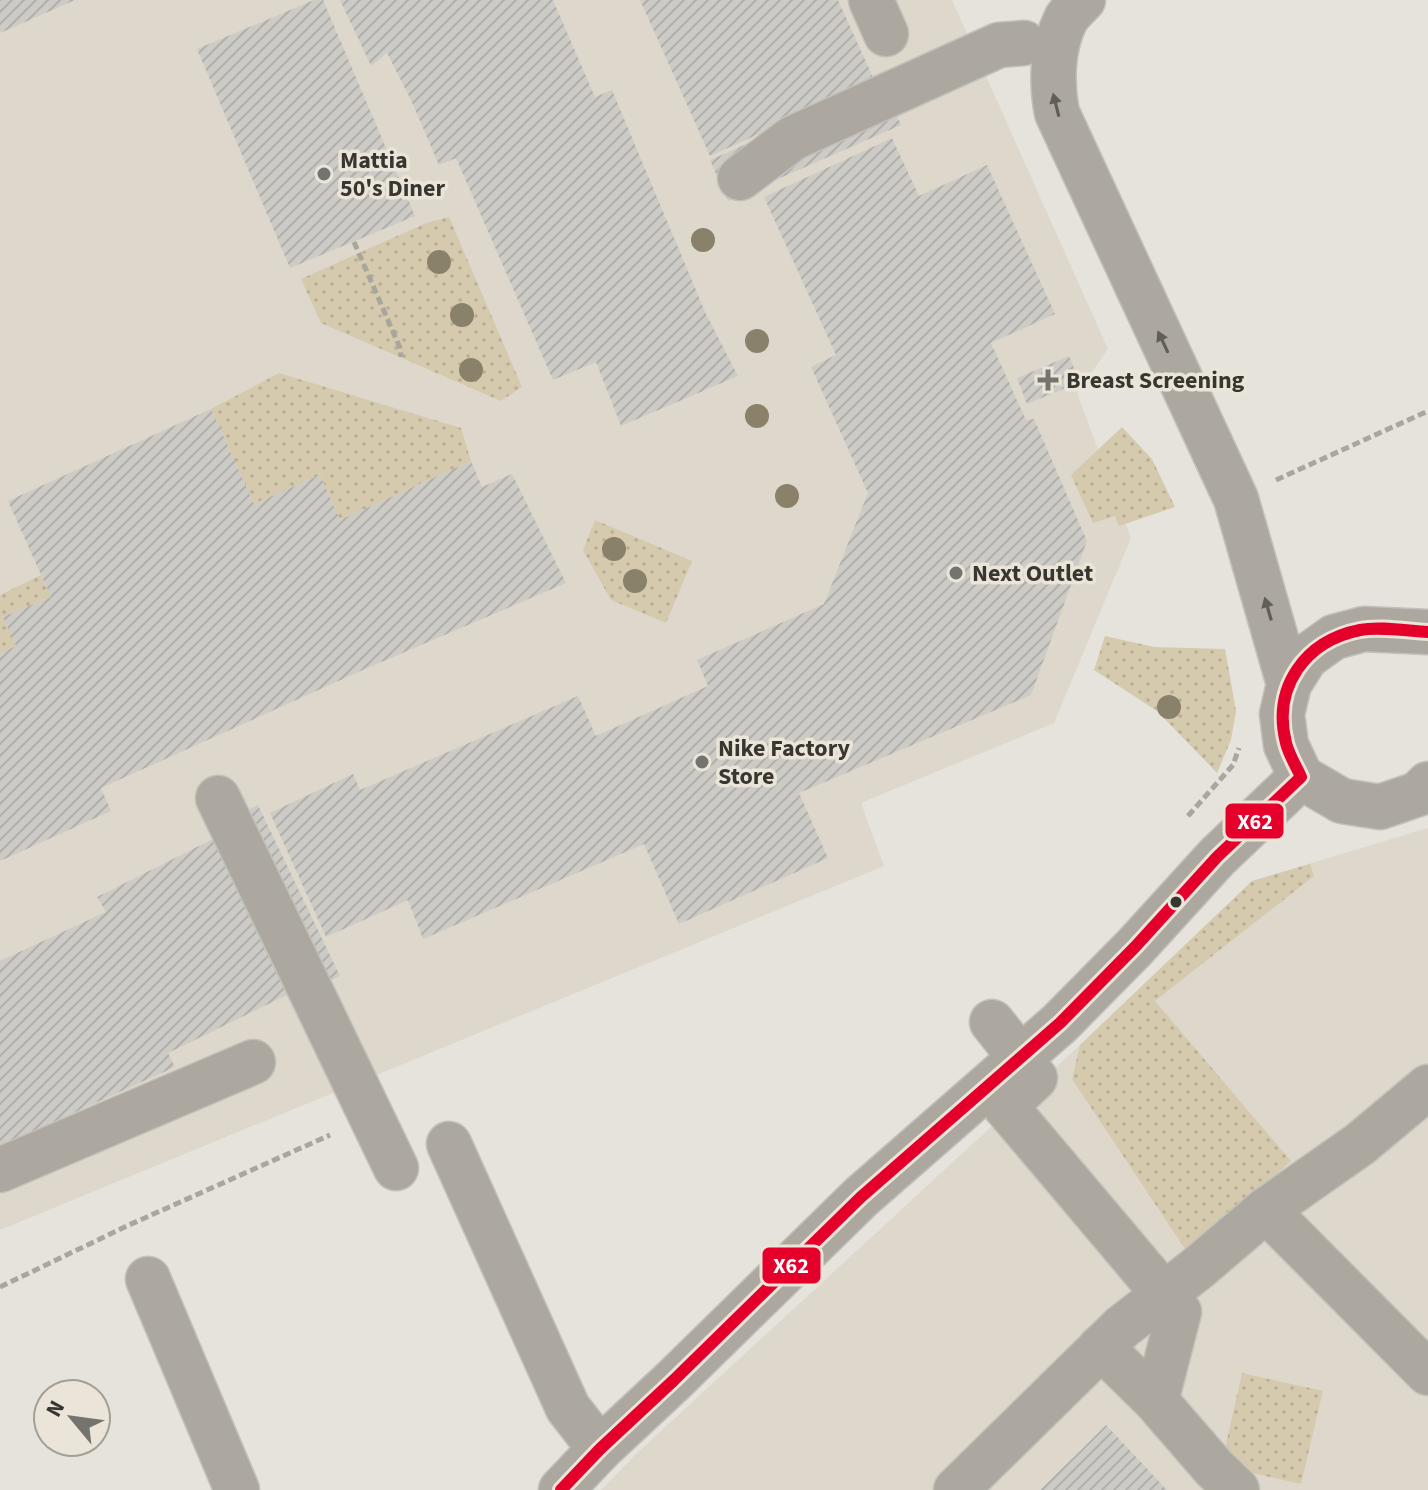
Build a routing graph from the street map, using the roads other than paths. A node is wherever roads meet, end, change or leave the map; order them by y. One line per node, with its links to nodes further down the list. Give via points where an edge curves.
1 (1083, 0): 7 (street, one-way to 1, via 1236,499 1057,113 1056,51 1067,17)
2 (1024, 43): 3 (street, via 999,45 793,138)
3 (740, 178)
4 (1385, 630): 5 (street); 6 (street); 7 (street, via 1334,637 1306,657)
5 (1428, 632)
6 (1428, 650)
7 (1289, 684): 8 (street, via 1282,714 1286,745)
8 (1301, 777): 10 (street, via 1342,801 1380,807); 23 (street, via 1217,857 1060,1023 861,1197)
9 (218, 798): 15 (street)
10 (1425, 798)
11 (253, 1062): 16 (street)
12 (1035, 1078): 19 (street, via 1005,1106)
13 (1428, 1087): 17 (street, via 1360,1144)
14 (449, 1144): 23 (street, via 568,1408)
15 (396, 1168)
16 (0, 1170)
17 (1266, 1210): 19 (street); 21 (street)
18 (148, 1279): 24 (street)
19 (1164, 1295): 20 (street); 22 (street, via 1179,1312)
20 (1101, 1347): 22 (street); 26 (street)
21 (1428, 1373)
22 (1156, 1401): 27 (street)
23 (600, 1449): 25 (street)
24 (237, 1490)
25 (561, 1490)
26 (956, 1490)
27 (1237, 1490)

